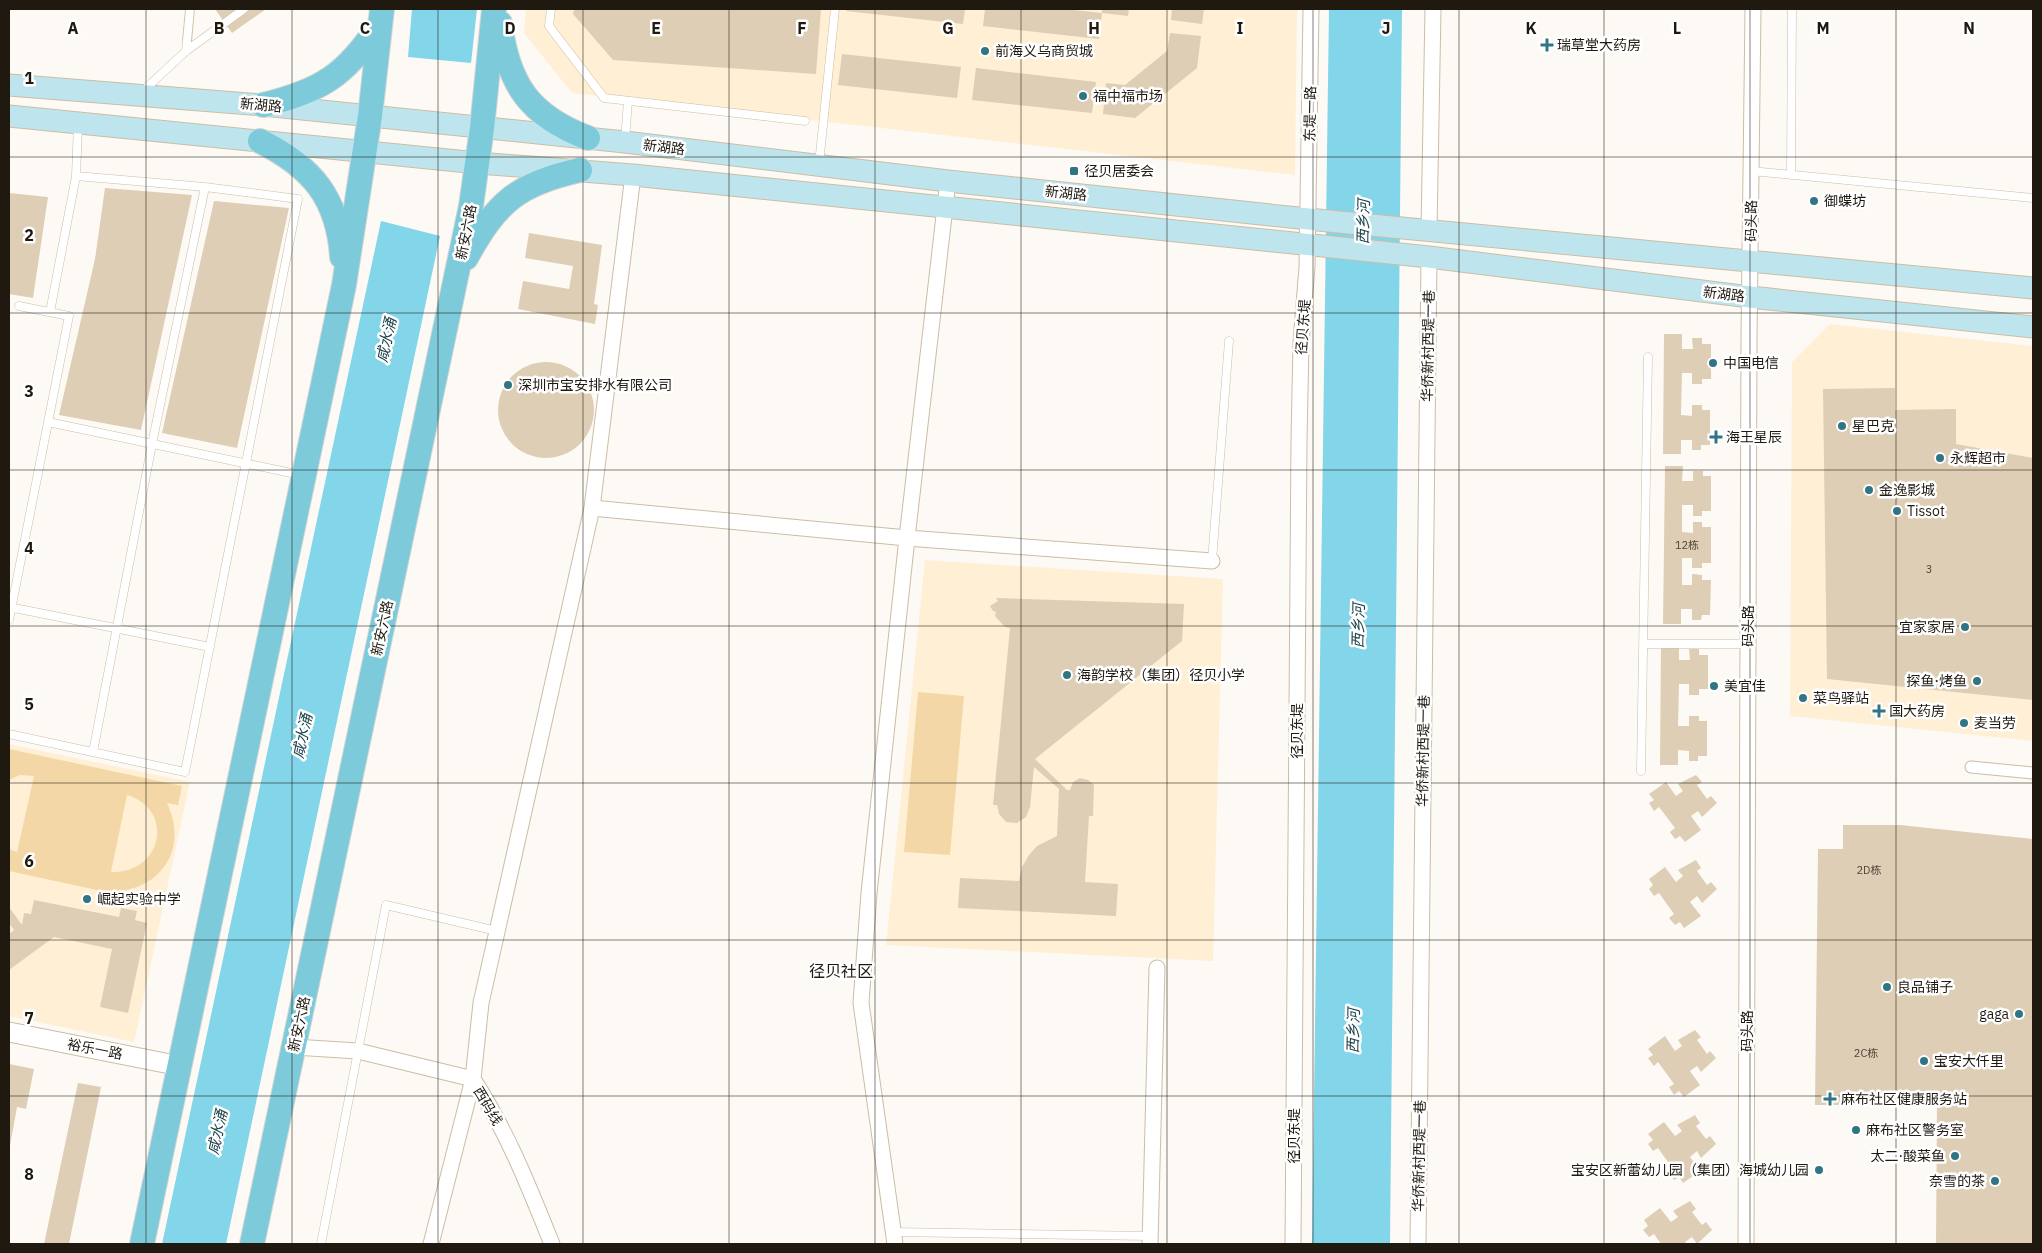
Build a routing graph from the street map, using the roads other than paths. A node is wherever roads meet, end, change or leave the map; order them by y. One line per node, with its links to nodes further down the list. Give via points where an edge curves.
1 (190, 9): 11 (lane)
2 (244, 9): 11 (lane)
3 (496, 9): 20 (main road, 新安六路); 21 (main road, via 516,83 551,121)
4 (551, 9): 14 (lane, via 549,26 604,98)
5 (834, 9): 26 (lane)
6 (1311, 9): 36 (street, 东堤一路)
7 (1433, 9): 37 (street)
8 (1753, 9): 28 (street, 码头路)
9 (1792, 9): 30 (lane)
10 (381, 16): 15 (main road, via 365,47 331,79 311,91); 17 (main road)
11 (186, 51): 13 (lane)
12 (9, 85): 13 (main road, 新湖路)
13 (140, 94): 15 (main road, 新湖路)
14 (628, 101): 18 (lane); 23 (lane)
15 (264, 105): 17 (main road, 新湖路)
16 (9, 116): 19 (main road, 新湖路)
17 (370, 116): 20 (main road, 新湖路); 24 (main road)
18 (805, 121)
19 (78, 123): 22 (main road, 新湖路); 31 (lane)
20 (482, 128): 21 (main road, 新湖路); 25 (main road, 新安六路)
21 (588, 138): 23 (main road, 新湖路)
22 (260, 142): 24 (main road, 新湖路); 42 (main road, via 299,164 311,175 329,202 342,247)
23 (624, 142): 26 (main road, 新湖路)
24 (365, 153): 25 (main road, 新湖路); 42 (main road)
25 (478, 163): 27 (main road, 新湖路); 41 (main road, 新安六路)
26 (819, 166): 32 (main road, 新湖路)
27 (580, 170): 29 (main road, 新湖路); 41 (main road, via 552,176 509,199 485,227)
28 (1751, 171): 30 (lane); 40 (street, 码头路)
29 (634, 175): 35 (main road, 新湖路); 54 (street)
30 (1791, 175): 34 (lane)
31 (76, 176): 33 (lane); 46 (lane)
32 (948, 181): 35 (street); 36 (main road, 新湖路)
33 (205, 188): 51 (lane); 52 (lane, via 298,199)
34 (2033, 198)
35 (945, 207): 38 (main road, 新湖路); 55 (street)
36 (1313, 219): 37 (main road, 新湖路); 38 (street, 径贝东堤)
37 (1422, 230): 40 (main road)
38 (1313, 246): 39 (main road, 新湖路); 82 (street, 径贝东堤, via 1301,342 1299,441)
39 (1422, 257): 44 (main road, 新湖路); 83 (street, 华侨新村西堤一巷)
40 (1750, 261): 43 (main road); 44 (street, 码头路)
41 (457, 274): 71 (main road, 新安六路)
42 (344, 285): 53 (main road)
43 (2033, 288)
44 (1750, 297): 47 (main road, 新湖路); 61 (street, 码头路)
45 (19, 306): 46 (lane)
46 (50, 312): 50 (lane, via 69,316)
47 (2033, 327)
48 (1229, 341): 56 (lane)
49 (1648, 357): 60 (lane)
50 (48, 422): 51 (lane); 57 (lane)
51 (152, 444): 52 (lane); 59 (lane)
52 (246, 463): 53 (lane); 62 (lane)
53 (304, 475): 73 (main road)
54 (592, 508): 55 (street); 68 (street)
55 (907, 538): 56 (street); 75 (street, via 869,893 861,1003)
56 (1212, 561)
57 (10, 608): 58 (lane); 59 (lane)
58 (9, 620)
59 (117, 629): 62 (lane); 64 (lane)
60 (1644, 644): 61 (lane); 66 (lane)
61 (1748, 644): 84 (street, 码头路)
62 (210, 648): 64 (lane, via 185,772)
63 (9, 734): 64 (lane)
64 (93, 752)
65 (1971, 766): 67 (street)
66 (1641, 771)
67 (2033, 773)
68 (497, 931): 72 (lane, via 386,905); 74 (street, via 481,1003)
69 (1157, 968): 76 (street)
70 (9, 1032): 73 (street, 裕乐一路)
71 (294, 1048): 72 (street, 西码线); 78 (main road, 新安六路)
72 (358, 1051): 74 (street, 西码线); 79 (lane)
73 (180, 1066): 77 (main road)
74 (473, 1080): 80 (street); 81 (street, 西码线, via 514,1151)
75 (894, 1238): 76 (lane)
76 (1150, 1240)
77 (142, 1244)
78 (252, 1244)
79 (321, 1244)
80 (431, 1244)
81 (552, 1244)
82 (1293, 1244)
83 (1418, 1244)
84 (1746, 1244)

